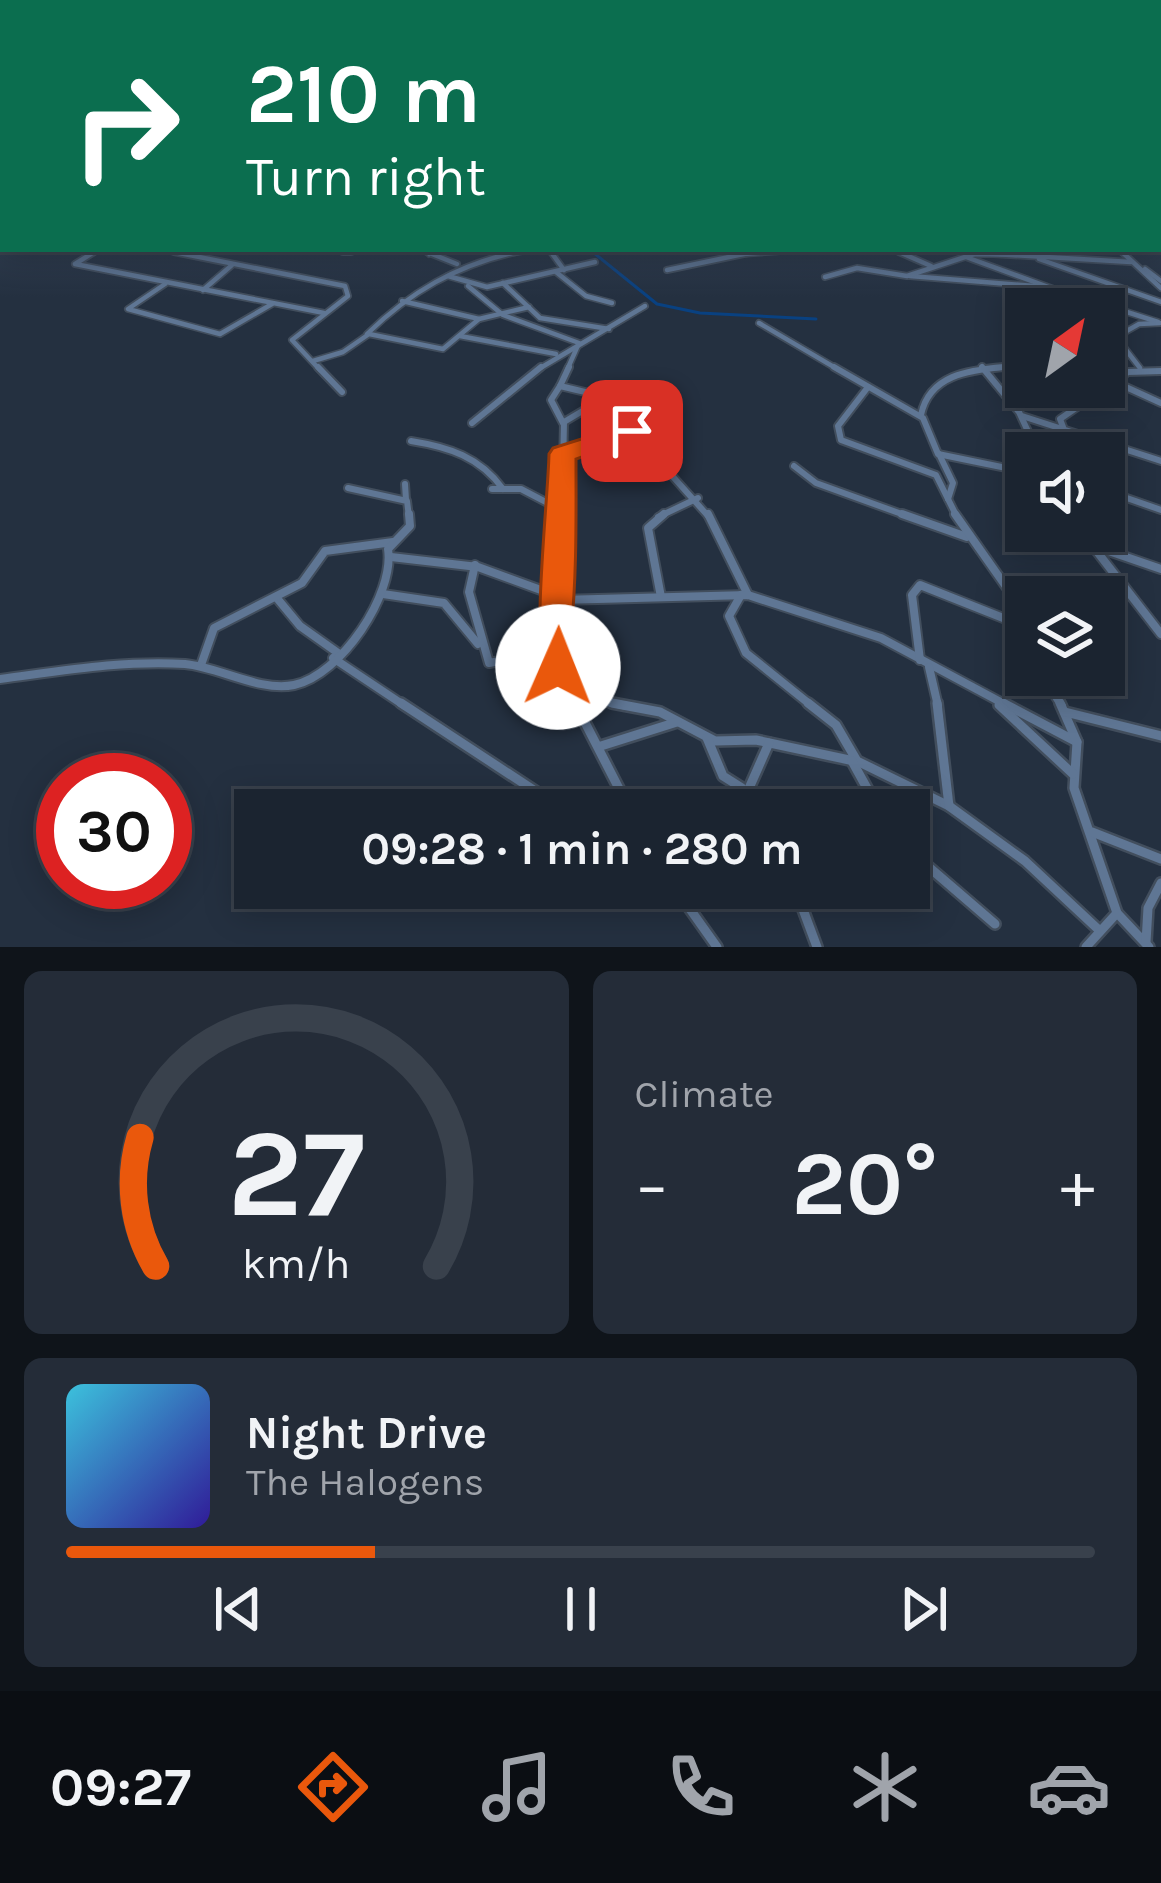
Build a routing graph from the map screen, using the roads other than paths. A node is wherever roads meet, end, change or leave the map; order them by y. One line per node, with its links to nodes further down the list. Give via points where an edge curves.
1 (94, 252): 24 (street, via 75,264)
2 (174, 252): 10 (street)
3 (429, 252): 13 (street)
4 (530, 252): 17 (street)
5 (548, 252): 20 (street)
6 (754, 252): 19 (street)
7 (898, 252): 18 (street)
8 (1123, 252): 15 (street)
9 (1124, 252): 26 (street)
10 (179, 253): 16 (street)
11 (963, 255): 12 (street); 18 (street); 29 (street)
12 (1030, 256): 15 (street); 30 (street)
13 (436, 258): 17 (street); 21 (street)
14 (595, 262): 20 (street)
15 (1131, 262): 26 (street)
16 (235, 263): 31 (street); 40 (street, via 350,290)
17 (461, 265): 21 (street)
18 (931, 266): 22 (street)
19 (667, 270)
20 (560, 271): 25 (street); 35 (street, via 583,294)
21 (447, 274): 27 (street); 33 (street)
22 (907, 276): 23 (street, via 857,268); 28 (street)
23 (825, 278)
24 (169, 283): 31 (street); 36 (street, via 128,309 220,334)
25 (502, 284): 27 (street); 38 (street)
26 (1160, 285)
27 (468, 286): 41 (street)
28 (1031, 288)
29 (1047, 288)
30 (1114, 288)
31 (202, 290): 36 (street)
32 (1125, 292): 34 (street)
33 (402, 301): 42 (street); 46 (street)
34 (1161, 302)
35 (612, 303)
36 (272, 304): 40 (street)
37 (645, 306): 45 (street)
38 (530, 307): 41 (street); 45 (street, via 540,318)
39 (1125, 312): 44 (street)
40 (324, 313): 50 (street, via 292,340)
41 (503, 314): 42 (street); 48 (street)
42 (479, 319): 47 (street)
43 (759, 322): 58 (street)
44 (1161, 323): 53 (street, via 1116,337)
45 (609, 328): 48 (street)
46 (367, 334): 47 (street, via 433,349); 50 (street)
47 (460, 336): 49 (street)
48 (579, 344): 49 (street); 57 (street)
49 (556, 354): 65 (street)
50 (314, 361): 59 (street)
51 (1005, 366): 52 (street)
52 (982, 367): 62 (street); 63 (street, via 935,386 921,405)
53 (1140, 368): 54 (street); 55 (street)
54 (1161, 370)
55 (1125, 378)
56 (1125, 385): 60 (street)
57 (560, 386): 66 (street, via 551,400); 66 (street, via 606,397)
58 (868, 387): 63 (street); 83 (street, via 838,426 842,440 936,475)
59 (342, 392)
60 (1161, 403)
61 (1078, 408): 68 (street, via 1060,419)
62 (1022, 416): 68 (street); 69 (street)
63 (923, 418): 72 (street)
64 (660, 420): 67 (street)
65 (472, 422)
66 (564, 424): 71 (street)
67 (632, 431): 71 (street); 81 (street)
68 (1066, 431): 73 (street)
69 (1028, 432)
70 (411, 441): 79 (street, via 466,454)
71 (562, 454): 85 (street)
72 (938, 454): 75 (street); 83 (street, via 953,483)
73 (1161, 461)
74 (794, 466): 86 (street, via 816,483)
75 (1005, 468)
76 (405, 484): 82 (street)
77 (348, 488): 82 (street)
78 (492, 489): 79 (street)
79 (503, 489): 85 (street)
80 (1125, 497): 84 (street)
81 (698, 499): 95 (street, via 729,548); 97 (street, via 648,528)
82 (406, 500): 87 (street, via 410,526)
83 (948, 500): 86 (street)
84 (1161, 510)
85 (562, 511): 98 (street)
86 (971, 538): 93 (street)
87 (396, 542): 90 (street); 96 (street, via 327,549 308,580)
88 (1099, 552): 100 (street)
89 (1111, 552): 92 (street)
90 (389, 557): 91 (street); 94 (street)
91 (475, 565): 98 (street); 101 (street, via 469,592)
92 (1161, 569)
93 (1005, 586)
94 (382, 595): 101 (street, via 444,603); 103 (street)
95 (744, 595): 97 (street); 104 (street, via 840,622); 117 (street, via 729,616 746,653 836,725)
96 (276, 597): 103 (street); 105 (street, via 214,628)
97 (661, 597): 98 (street)
98 (560, 598): 102 (street)
99 (1005, 619): 104 (street, via 920,585 912,595)
100 (1161, 634)
101 (483, 650): 102 (street, via 492,666)
102 (555, 650): 107 (street)
103 (336, 656): 105 (street, via 292,685); 120 (street)
104 (924, 662): 109 (street); 124 (street, via 943,727)
105 (200, 665): 106 (street, via 89,667)
106 (0, 680)
107 (571, 695): 111 (street); 116 (street)
108 (1055, 696): 110 (street)
109 (997, 702): 114 (street); 118 (street)
110 (1065, 712): 112 (street); 114 (street)
111 (679, 722): 113 (street); 116 (street)
112 (1161, 736)
113 (707, 738): 115 (street); 119 (street, via 723,776)
114 (1076, 742): 118 (street)
115 (769, 743): 117 (street); 119 (street)
116 (601, 746): 121 (street)
117 (855, 761): 123 (street); 124 (street)
118 (1074, 775): 125 (street)
119 (746, 787): 122 (street)
120 (533, 789)
121 (620, 789)
122 (741, 789)
123 (869, 789)
124 (949, 806): 133 (street, via 1025,861)
125 (1092, 832): 126 (street); 131 (street)
126 (1161, 859)
127 (930, 868): 132 (street)
128 (1161, 883): 134 (street, via 1148,908)
129 (690, 909): 135 (street)
130 (803, 909): 136 (street)
131 (1117, 913): 133 (street); 134 (street)
132 (995, 924)
133 (1100, 931): 137 (street)
134 (1147, 946)
135 (716, 947)
136 (817, 947)
137 (1086, 947)

